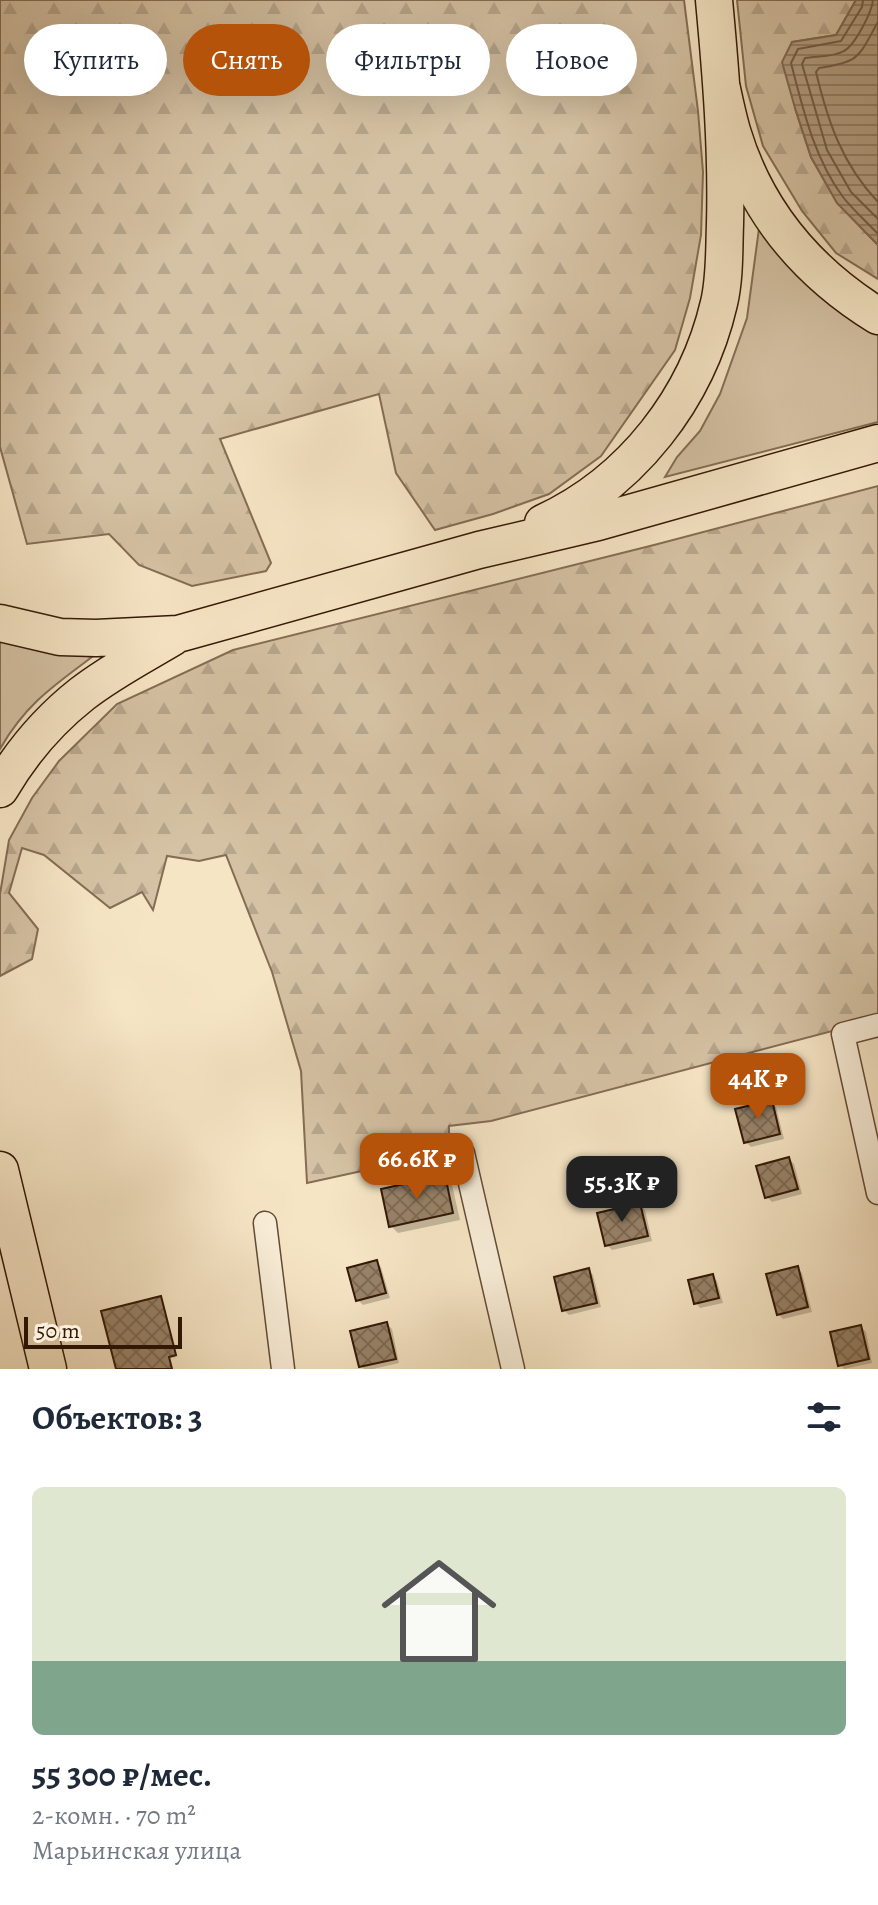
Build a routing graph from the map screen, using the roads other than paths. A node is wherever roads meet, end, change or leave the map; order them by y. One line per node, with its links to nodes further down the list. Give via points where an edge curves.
1 (714, 0): 2 (main road)
2 (722, 89): 3 (main road, via 740,156 769,211 813,267); 5 (main road, via 726,174 720,300 694,372 658,432 612,479 558,515)
3 (878, 316)
4 (878, 443): 5 (main road)
5 (479, 550): 7 (main road)
6 (0, 623): 7 (main road, via 60,637)
7 (178, 634): 8 (main road, via 83,693 33,741)
8 (0, 789)
9 (878, 1025): 12 (street, via 843,1034)
10 (463, 1153): 16 (street)
11 (0, 1170): 14 (main road)
12 (878, 1193)
13 (265, 1223): 15 (street)
14 (48, 1369)
15 (283, 1369)
16 (513, 1369)

